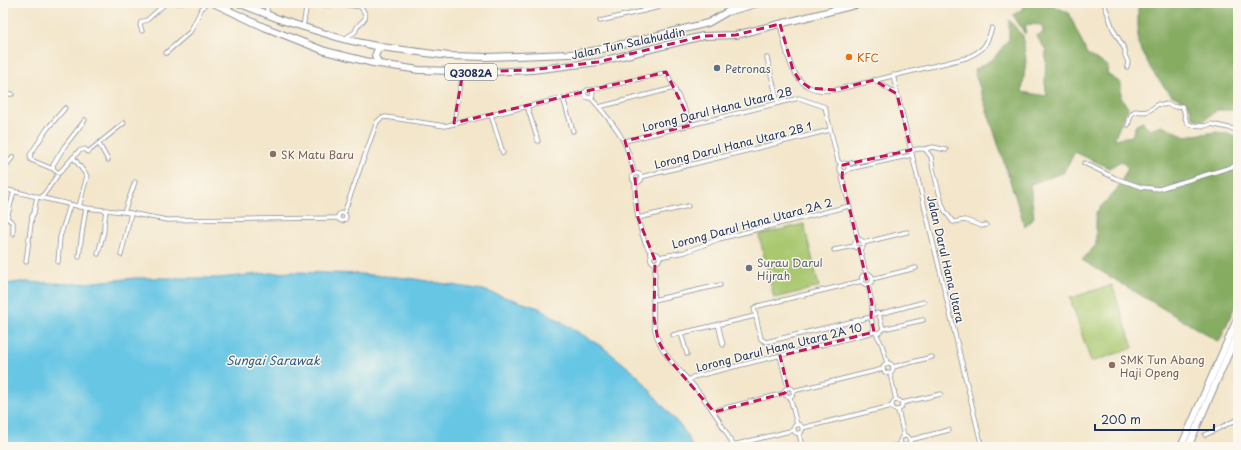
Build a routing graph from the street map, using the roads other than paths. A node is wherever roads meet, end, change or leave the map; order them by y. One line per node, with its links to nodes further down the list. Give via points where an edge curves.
1 (166, 3): 20 (street, via 147,20 141,22)
2 (177, 3): 3 (street)
3 (182, 3)
4 (206, 3): 23 (street, via 190,32)
5 (213, 3): 25 (highway, Jalan Tun Salahuddin / Q3082A, via 325,51)
6 (238, 3): 15 (highway, Jalan Tun Salahuddin)
7 (267, 3): 15 (street)
8 (307, 3): 18 (street); 21 (street, via 361,7 365,12 364,21)
9 (642, 3): 14 (street)
10 (677, 3): 14 (street)
11 (759, 3): 22 (highway, Jalan Tun Salahuddin, via 727,12 708,23 629,43 570,54 449,56)
12 (863, 3): 17 (highway, Jalan Tun Salahuddin / Q3082A)
13 (1104, 3): 26 (street, via 1113,29 1125,50)
14 (644, 11): 16 (street)
15 (267, 14): 18 (highway, Jalan Tun Salahuddin)
16 (600, 21)
17 (780, 24): 27 (highway, Jalan Tun Salahuddin / Q3082A, via 732,35 703,36 585,64 532,70); 29 (street, via 793,70 800,81 810,88 820,91 835,90)
18 (303, 27): 21 (highway, Jalan Tun Salahuddin)
19 (992, 28): 28 (street, via 987,44 966,58)
20 (142, 31)
21 (343, 40): 22 (highway, Jalan Tun Salahuddin)
22 (381, 47): 25 (highway, via 374,56)
23 (166, 53)
24 (767, 58): 38 (street)
25 (379, 64): 27 (highway, Jalan Tun Salahuddin / Q3082A, via 419,70)
26 (1127, 67)
27 (464, 72): 45 (street)
28 (893, 75): 29 (street); 35 (street, Jalan Darul Hana Utara)
29 (874, 80): 35 (street)
30 (674, 88): 31 (street, via 668,75 664,73); 40 (street); 46 (street)
31 (592, 90): 32 (street); 37 (street)
32 (584, 93): 36 (street); 37 (street, via 586,97)
33 (3, 94): 34 (street)
34 (12, 94)
35 (897, 94): 54 (street, Jalan Darul Hana Utara)
36 (563, 98): 39 (street); 50 (street)
37 (591, 98): 40 (street)
38 (778, 103): 46 (street, Lorong Darul Hana Utara 2B); 48 (street, Lorong Darul Hana Utara 2B, via 799,98 822,105)
39 (527, 106): 42 (street); 51 (street)
40 (599, 107): 52 (street)
41 (65, 108): 67 (street, via 46,129 30,155 30,160)
42 (491, 115): 45 (street); 57 (street)
43 (85, 120): 67 (street, via 64,147)
44 (124, 123): 53 (street)
45 (454, 123): 87 (street, via 446,126 381,118 377,122)
46 (692, 125): 52 (street, Lorong Darul Hana Utara 2B)
47 (1128, 125): 49 (street, via 1135,111 1142,113 1158,104 1168,104 1182,106 1186,121 1190,125 1211,124)
48 (830, 130): 63 (street, Lorong Darul Hana Utara 2B); 72 (street, Lorong Darul Hana Utara 2B 1)
49 (1238, 130)
50 (573, 131)
51 (538, 141)
52 (625, 141): 70 (street)
53 (99, 144): 59 (street, via 88,152 85,149 79,151); 61 (street)
54 (911, 150): 55 (street); 58 (street, Jalan Darul Hana Utara); 64 (street)
55 (926, 150): 56 (street, via 933,147); 90 (street, via 931,157 942,204 950,218 954,222 965,220 982,226)
56 (946, 150)
57 (503, 153)
58 (912, 155): 68 (street); 160 (street, Jalan Darul Hana Utara)
59 (73, 157): 67 (street, via 59,173); 82 (street, via 88,179)
60 (13, 158): 66 (street)
61 (108, 160)
62 (1084, 163): 65 (street, via 1115,178 1141,187 1159,189)
63 (840, 164): 64 (street); 69 (street, via 839,169)
64 (847, 164): 68 (street)
65 (1238, 165)
66 (3, 169)
67 (53, 169)
68 (849, 169): 69 (street)
69 (843, 172): 81 (street)
70 (634, 174): 72 (street); 74 (street, via 632,177)
71 (57, 176): 78 (street)
72 (641, 177): 74 (street)
73 (135, 182): 85 (street)
74 (635, 182): 89 (street)
75 (3, 189): 76 (street)
76 (14, 191): 77 (street); 92 (street, via 7,218 13,224)
77 (37, 196): 78 (street); 103 (street)
78 (42, 197): 79 (street)
79 (70, 205): 82 (street); 104 (street, via 60,238)
80 (688, 206): 89 (street)
81 (850, 206): 93 (street); 102 (street, Lorong Darul Hana Utara 2A 2)
82 (79, 207): 83 (street)
83 (86, 208): 84 (street); 101 (street)
84 (106, 210): 85 (street); 98 (street)
85 (124, 212): 86 (street)
86 (131, 213): 88 (street, via 167,220); 99 (street)
87 (344, 213): 88 (street, via 340,213); 88 (street, via 345,220 341,221)
88 (338, 218)
89 (638, 218): 100 (street)
90 (986, 224)
91 (907, 232): 94 (street)
92 (12, 234)
93 (858, 240): 94 (street); 95 (street)
94 (863, 243): 96 (street)
95 (854, 246): 96 (street); 97 (street)
96 (860, 249): 107 (street)
97 (834, 250)
98 (98, 254)
99 (121, 255)
100 (652, 255): 102 (street, via 656,254); 105 (street, via 651,260)
101 (79, 256)
102 (659, 257): 105 (street, via 659,261)
103 (26, 262)
104 (58, 262)
105 (655, 263): 112 (street)
106 (916, 268): 108 (street)
107 (866, 274): 108 (street); 109 (street)
108 (872, 279): 110 (street)
109 (862, 281): 110 (street); 116 (street, via 758,306 754,308)
110 (868, 285): 114 (street)
111 (720, 286): 112 (street)
112 (653, 300): 135 (street, via 658,340 667,357)
113 (924, 302): 115 (street)
114 (872, 303): 115 (street); 117 (street)
115 (878, 314): 117 (street); 121 (street)
116 (755, 316): 117 (street, via 761,339 766,342); 120 (street)
117 (872, 316): 122 (street)
118 (1238, 317): 161 (highway)
119 (923, 320): 121 (street, Lorong Darul Hana Utara 2A 10)
120 (718, 324): 124 (street); 127 (street)
121 (882, 330): 122 (street, Lorong Darul Hana Utara 2A 10); 126 (street)
122 (875, 332): 126 (street); 129 (street, Lorong Darul Hana Utara 2A 10)
123 (1238, 332): 162 (highway)
124 (681, 333): 125 (street); 128 (street)
125 (673, 335)
126 (882, 345): 131 (street)
127 (723, 346)
128 (686, 354)
129 (780, 356): 135 (street, Lorong Darul Hana Utara 2A 10); 136 (street)
130 (932, 357): 132 (street)
131 (887, 363): 132 (street); 133 (street)
132 (893, 367): 134 (street)
133 (883, 370): 134 (street); 137 (street)
134 (890, 373): 141 (street)
135 (689, 380): 145 (street)
136 (788, 388): 137 (street); 138 (street)
137 (793, 391): 140 (street)
138 (785, 393): 140 (street); 145 (street)
139 (941, 394): 142 (street)
140 (790, 397): 147 (street)
141 (896, 400): 142 (street); 143 (street, via 892,402)
142 (902, 403): 144 (street)
143 (892, 406): 144 (street); 148 (street)
144 (898, 410): 153 (street)
145 (714, 412): 156 (street)
146 (1238, 418): 152 (street)
147 (797, 425): 148 (street); 149 (street)
148 (802, 428): 151 (street)
149 (794, 430): 151 (street); 156 (street)
150 (949, 430): 154 (street)
151 (799, 434): 158 (street)
152 (1205, 435)
153 (904, 436): 154 (street); 155 (street)
154 (910, 440): 157 (street)
155 (901, 444): 157 (street); 159 (street)
156 (733, 446)
157 (908, 446)
158 (802, 447)
159 (889, 447)
160 (982, 447)
161 (1181, 447)
162 (1188, 447)

